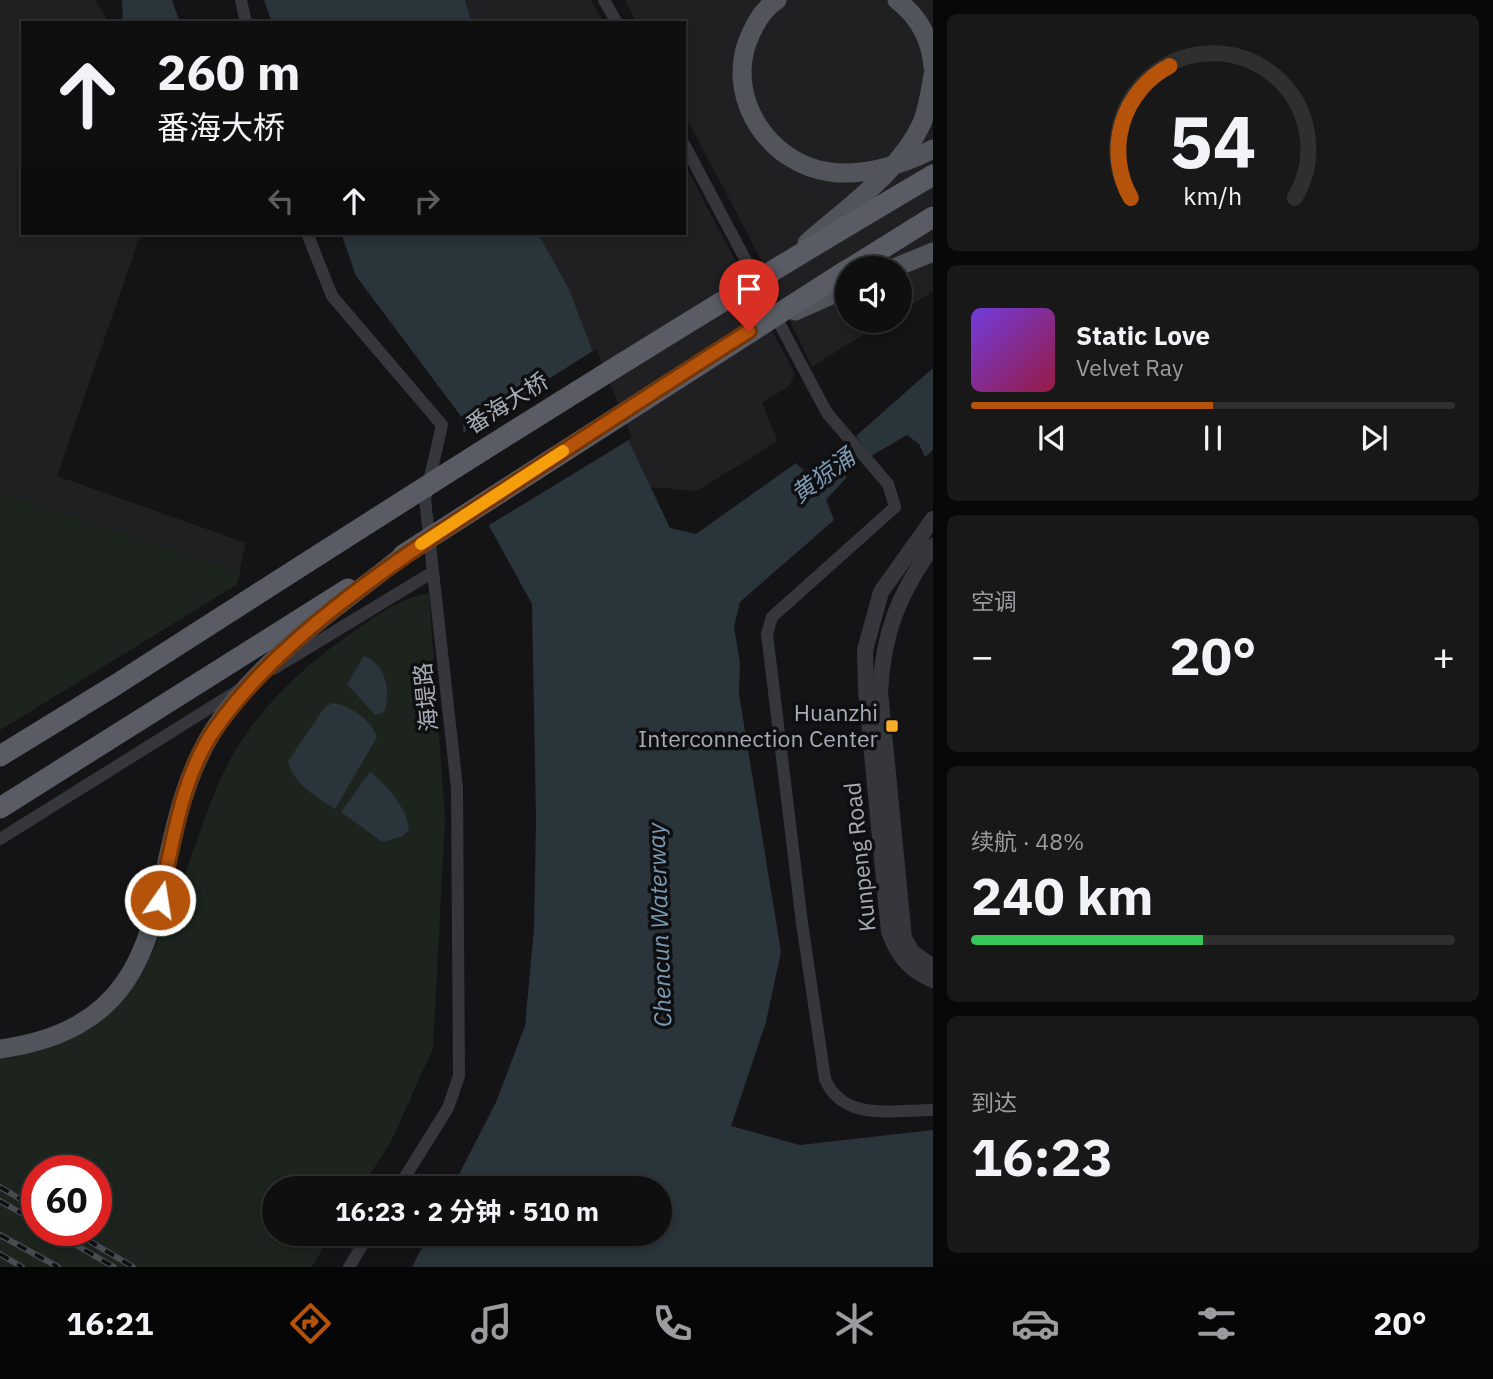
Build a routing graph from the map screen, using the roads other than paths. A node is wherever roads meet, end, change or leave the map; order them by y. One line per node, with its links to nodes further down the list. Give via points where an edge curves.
1 (241, 0): 5 (street)
2 (604, 0): 6 (street)
3 (777, 0): 10 (main road, via 751,32 741,59 742,85 763,135 783,154 830,172 876,169)
4 (897, 0): 7 (main road, via 909,9 925,34)
5 (246, 21)
6 (616, 21)
7 (933, 67)
8 (933, 75): 16 (main road, bridge, via 922,122 906,149)
9 (686, 148): 31 (street, via 831,419 886,481 895,507 772,617 767,635 825,1079 833,1097 854,1109)
10 (933, 149)
11 (933, 175): 16 (highway, 番海大桥, bridge)
12 (933, 217): 15 (highway)
13 (308, 235): 24 (street, 海堤路, via 332,296 442,425 425,499)
14 (933, 252): 17 (main road)
15 (870, 256)
16 (787, 261): 25 (highway, 番海大桥, bridge)
17 (912, 261)
18 (835, 278): 20 (highway, bridge)
19 (835, 293): 20 (main road, bridge)
20 (749, 331): 23 (highway, bridge)
21 (933, 519): 29 (street, Kunpeng Road, via 881,592 865,650 889,932 902,960)
22 (933, 547): 28 (street, Kunpeng Road, via 895,607 881,661 880,692 898,911 912,952)
23 (403, 555): 26 (highway, bridge); 30 (main road, bridge, via 262,671 214,730 183,799 149,937 125,983 79,1024 51,1037)
24 (433, 572): 27 (street); 32 (street, 海堤路, via 457,788 459,1076 448,1108)
25 (0, 756)
26 (0, 808)
27 (0, 839)
28 (933, 967)
29 (933, 980)
30 (0, 1049)
31 (933, 1110)
32 (406, 1176)
33 (362, 1246): 34 (street)
34 (349, 1267)

